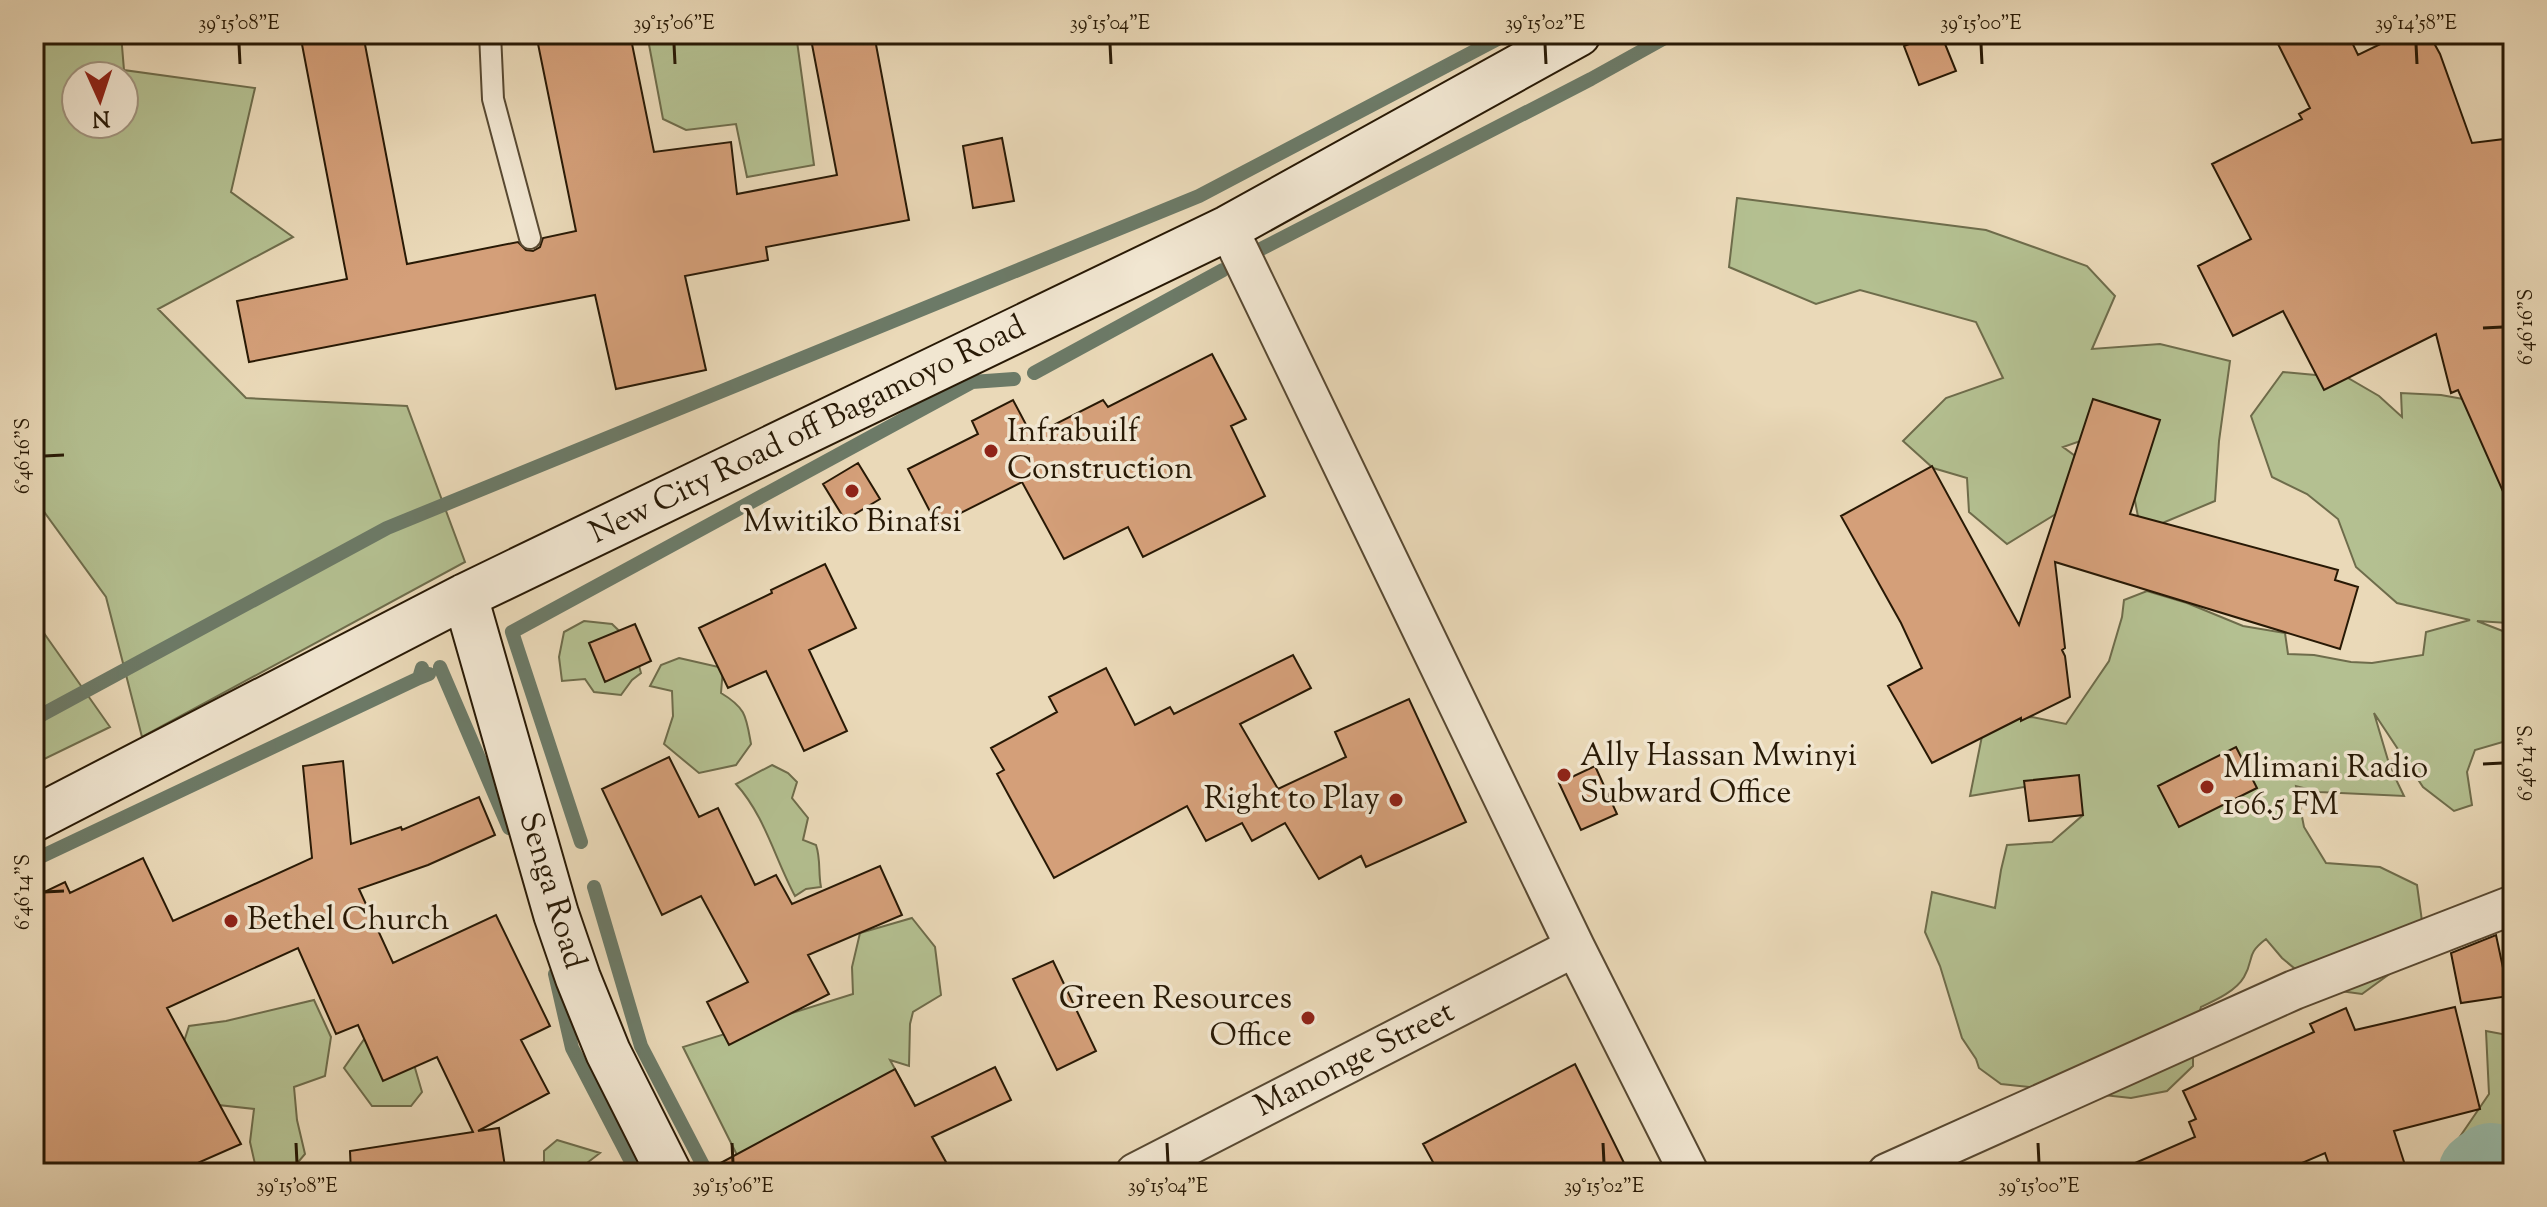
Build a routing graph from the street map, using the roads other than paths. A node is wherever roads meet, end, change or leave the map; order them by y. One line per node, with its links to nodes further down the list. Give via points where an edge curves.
1 (490, 34): 4 (lane, via 493,99)
2 (1578, 34): 3 (street, New City Road off Bagamoyo Road)
3 (1228, 228): 5 (street, New City Road off Bagamoyo Road); 8 (street)
4 (530, 238)
5 (465, 596): 6 (street, New City Road off Bagamoyo Road); 9 (street, Senga Road, via 578,978 608,1052)
6 (34, 819)
7 (2513, 905): 12 (street, via 2294,990)
8 (1575, 947): 10 (street, Manonge Street); 11 (street)
9 (669, 1173)
10 (1135, 1173)
11 (1689, 1173)
12 (1887, 1173)

